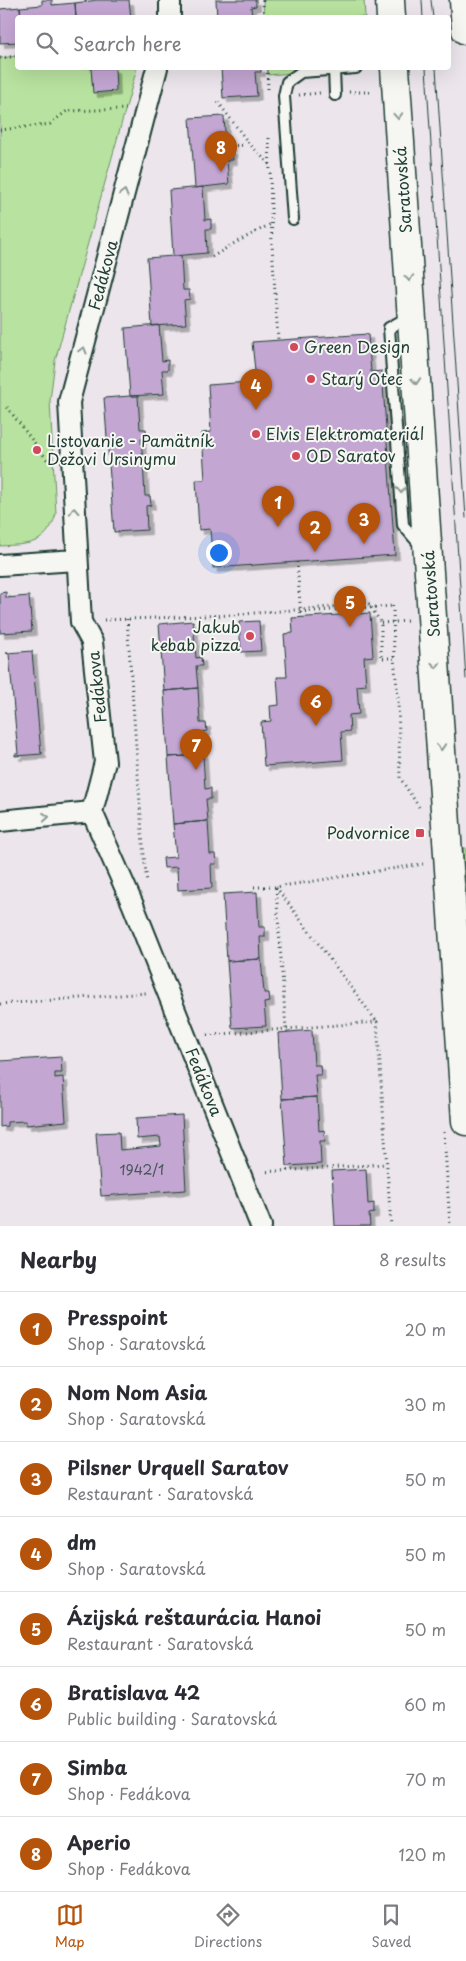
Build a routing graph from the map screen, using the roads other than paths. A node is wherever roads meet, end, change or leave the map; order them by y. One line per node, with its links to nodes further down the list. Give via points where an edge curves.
1 (170, 0): 4 (street)
2 (390, 0): 5 (main road)
3 (464, 0): 6 (main road)
4 (170, 15)
5 (391, 15)
6 (466, 30)
7 (156, 70): 13 (street, Fedákova, one-way to 7, via 69,402)
8 (323, 70): 12 (lane, via 301,72 287,82 284,96)
9 (334, 70): 11 (lane)
10 (395, 70): 17 (main road, Saratovská, one-way to 17, via 429,557)
11 (335, 95)
12 (293, 219)
13 (76, 560): 14 (street); 15 (street, Fedákova, via 81,622 92,642 105,762)
14 (0, 565)
15 (92, 812): 16 (street, one-way to 15); 18 (street, Fedákova, via 133,905)
16 (0, 821)
17 (455, 1123)
18 (261, 1226)

